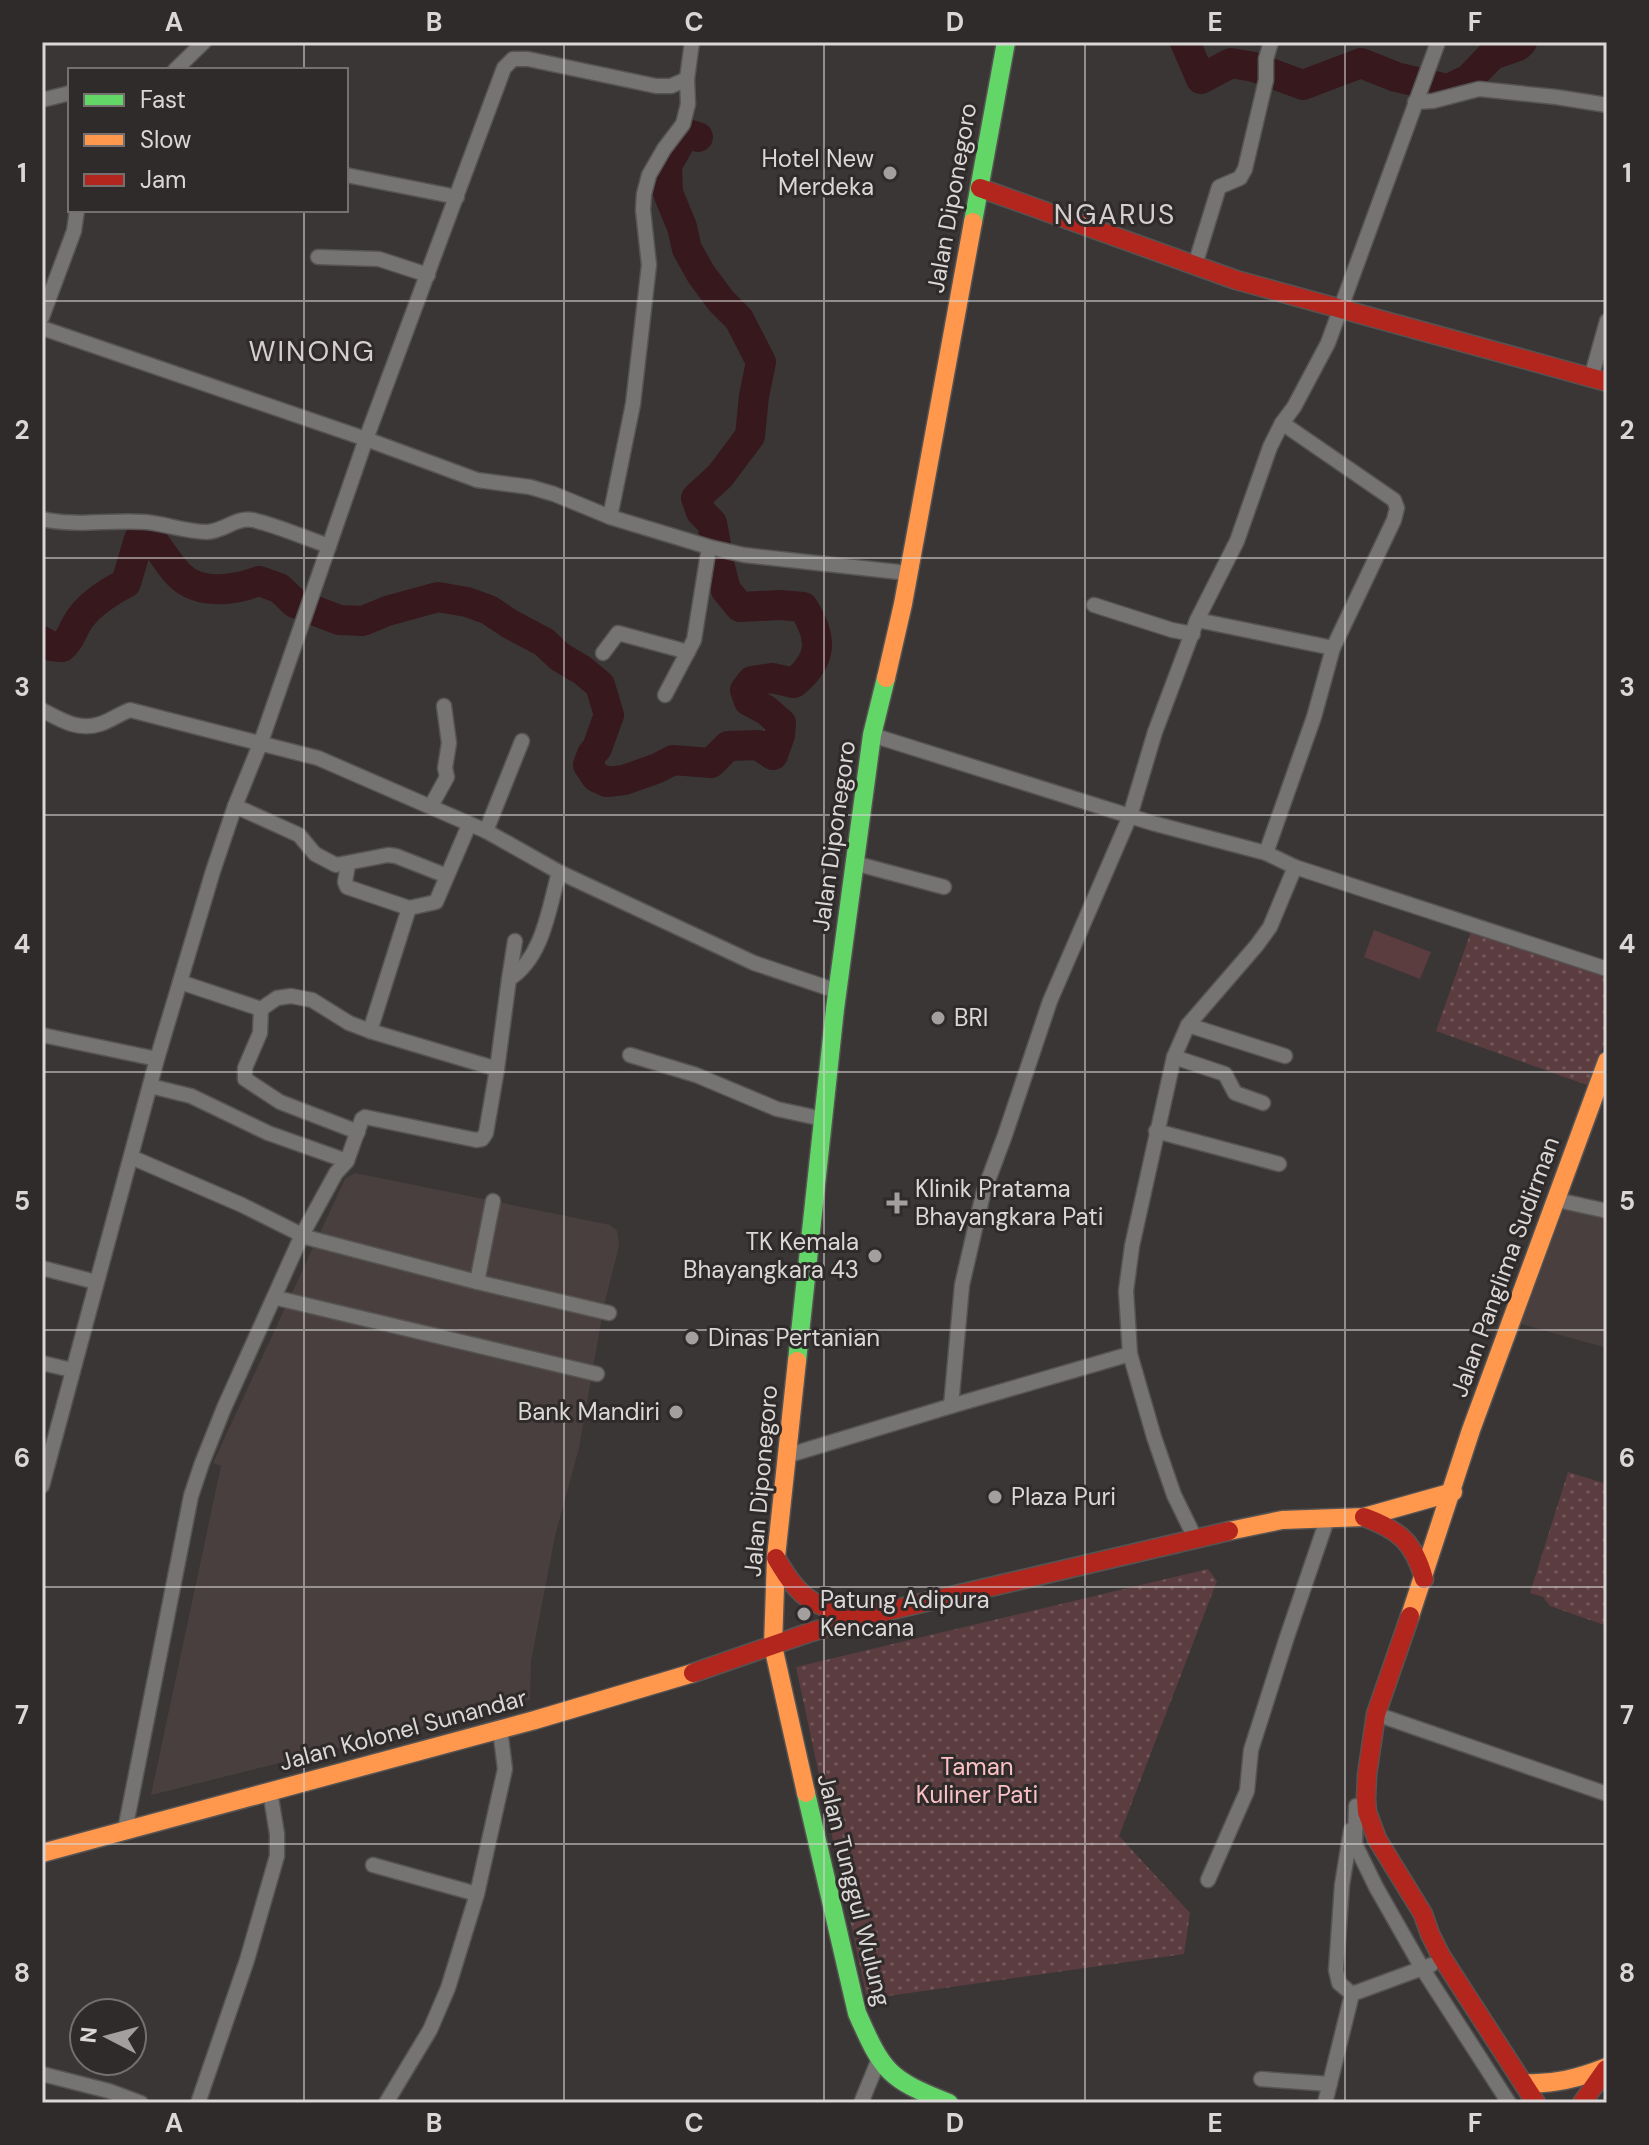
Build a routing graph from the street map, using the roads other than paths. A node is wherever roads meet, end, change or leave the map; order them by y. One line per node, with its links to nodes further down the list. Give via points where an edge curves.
1 (204, 42): 6 (street)
2 (692, 42): 7 (street)
3 (1006, 42): 13 (main road, Jalan Diponegoro)
4 (1271, 42): 17 (street, via 1245,169 1240,178 1219,187)
5 (1437, 47): 9 (street)
6 (177, 68)
7 (687, 79): 14 (street, via 656,86 513,59 504,68); 26 (street, via 683,124 649,175 644,194 649,265 633,404)
8 (68, 94): 10 (street)
9 (1418, 95): 11 (street, via 1433,101 1479,89); 19 (street)
10 (46, 99)
11 (1607, 105)
12 (348, 175): 14 (street)
13 (980, 188): 17 (main road); 30 (main road, Jalan Diponegoro)
14 (457, 197): 18 (street)
15 (77, 212): 20 (street)
16 (318, 257): 18 (street, via 379,259)
17 (1195, 265): 19 (main road)
18 (428, 275): 25 (street)
19 (1341, 310): 23 (main road); 24 (street)
20 (42, 317)
21 (1607, 321): 23 (street)
22 (42, 328): 25 (street)
23 (1599, 380)
24 (1282, 423): 32 (street, via 1237,541); 33 (street, via 1394,500 1397,508)
25 (366, 439): 26 (street, via 477,480 530,487); 28 (street)
26 (610, 517): 29 (street)
27 (42, 519): 28 (street, via 88,524 142,521 200,532 253,520)
28 (329, 546): 41 (street)
29 (709, 547): 30 (street); 34 (street)
30 (908, 573): 39 (main road, Jalan Diponegoro)
31 (1094, 605): 32 (street, via 1172,630)
32 (1195, 627): 33 (street); 44 (street)
33 (1333, 648): 47 (street)
34 (688, 652): 35 (street, via 618,633); 36 (street)
35 (603, 653)
36 (665, 695)
37 (444, 706): 43 (street, via 447,777)
38 (42, 710): 41 (street, via 86,727 130,710)
39 (872, 735): 44 (street); 48 (main road, Jalan Diponegoro)
40 (522, 741): 46 (street)
41 (261, 742): 42 (street); 43 (street, via 318,758)
42 (235, 806): 49 (street, via 299,835 326,861); 58 (street)
43 (431, 806): 45 (street)
44 (1130, 816): 47 (street); 91 (street, via 1050,1001 983,1194 962,1285)
45 (469, 825): 46 (street); 52 (street)
46 (486, 831): 51 (street)
47 (1266, 853): 50 (street)
48 (854, 863): 53 (street); 59 (main road, Jalan Diponegoro)
49 (348, 864): 52 (street, via 388,855); 54 (street, via 347,887)
50 (1295, 867): 56 (street); 61 (street, via 1270,927)
51 (559, 872): 57 (street, via 537,942 524,966); 59 (street, via 754,963)
52 (447, 876): 54 (street, via 436,902)
53 (944, 887)
54 (409, 908): 62 (street)
55 (515, 941): 57 (street)
56 (1607, 969)
57 (509, 979): 69 (street)
58 (180, 982): 60 (street); 67 (street)
59 (837, 991): 72 (main road, Jalan Diponegoro)
60 (261, 1009): 62 (street, via 277,998 312,1000); 74 (street, via 260,1033 245,1079 280,1102)
61 (1188, 1025): 65 (street); 66 (street)
62 (370, 1031): 69 (street)
63 (42, 1035): 67 (street)
64 (630, 1055): 72 (street, via 777,1109)
65 (1285, 1056)
66 (1174, 1057): 71 (street, via 1225,1074 1235,1093); 73 (street)
67 (157, 1059): 70 (street)
68 (1607, 1061): 78 (main road, Jalan Panglima Sudirman)
69 (497, 1069): 74 (street, via 482,1139 369,1116 362,1119)
70 (150, 1086): 75 (street); 76 (street, via 191,1096 268,1133)
71 (1263, 1103)
72 (823, 1119): 92 (main road, Jalan Diponegoro)
73 (1156, 1131): 77 (street); 87 (street, via 1126,1291)
74 (358, 1132): 76 (street)
75 (131, 1157): 81 (street); 83 (street)
76 (347, 1161): 81 (street)
77 (1279, 1164)
78 (1557, 1200): 80 (street); 94 (main road, Jalan Panglima Sudirman)
79 (493, 1201): 84 (street)
80 (1607, 1211)
81 (306, 1237): 84 (street); 107 (street, via 224,1408 191,1496)
82 (42, 1268): 83 (street)
83 (96, 1282): 89 (street)
84 (477, 1282): 86 (street)
85 (281, 1299): 90 (street)
86 (609, 1313)
87 (1130, 1354): 91 (street); 97 (street, via 1174,1495)
88 (42, 1363): 89 (street)
89 (72, 1370): 93 (street)
90 (597, 1374)
91 (951, 1406): 92 (street)
92 (786, 1456): 98 (main road, Jalan Diponegoro)
93 (42, 1486)
94 (1453, 1492): 96 (main road); 99 (main road, Jalan Panglima Sudirman)
95 (1328, 1517): 96 (main road, Jalan Kolonel Sunandar); 97 (main road, Jalan Kolonel Sunandar, via 1282,1520); 110 (street, via 1251,1750 1247,1791)
96 (1364, 1517): 99 (main road, via 1406,1539 1419,1558)
97 (1195, 1538): 100 (main road, Jalan Kolonel Sunandar)
98 (776, 1557): 100 (main road, via 805,1599 828,1610); 101 (main road, Jalan Diponegoro)
99 (1424, 1580): 102 (main road, Jalan Panglima Sudirman)
100 (866, 1616): 101 (main road, Jalan Kolonel Sunandar)
101 (773, 1646): 103 (main road, Jalan Kolonel Sunandar); 116 (main road, Jalan Tunggul Wulung, via 857,2013)
102 (1376, 1714): 105 (street); 106 (main road, via 1364,1730 1358,1755); 112 (main road, via 1365,1788 1369,1821)
103 (500, 1729): 104 (main road, Jalan Kolonel Sunandar); 111 (street, via 505,1769)
104 (270, 1791): 107 (main road, Jalan Kolonel Sunandar); 123 (street, via 277,1856)
105 (1607, 1794)
106 (1356, 1806): 112 (main road, via 1376,1860 1416,1924); 114 (street, via 1355,1844); 115 (street, via 1345,1859 1336,1970 1339,1983)
107 (125, 1830): 108 (main road, Jalan Kolonel Sunandar)
108 (42, 1853)
109 (373, 1865): 111 (street)
110 (1208, 1880)
111 (477, 1894): 124 (street, via 430,2030)
112 (1429, 1933): 113 (main road)
113 (1445, 1960): 114 (street); 120 (main road)
114 (1422, 1968): 115 (street); 128 (street)
115 (1352, 1994): 121 (street)
116 (879, 2059): 125 (street); 126 (main road, Jalan Tunggul Wulung, via 893,2076)
117 (1607, 2067): 120 (main road, via 1565,2082); 130 (main road)
118 (42, 2074): 122 (street)
119 (1261, 2079): 121 (street)
120 (1523, 2083): 129 (main road)
121 (1330, 2084): 127 (street)
122 (141, 2103)
123 (198, 2103)
124 (386, 2103)
125 (861, 2103)
126 (949, 2103)
127 (1325, 2103)
128 (1509, 2103)
129 (1536, 2103)
130 (1582, 2103)

